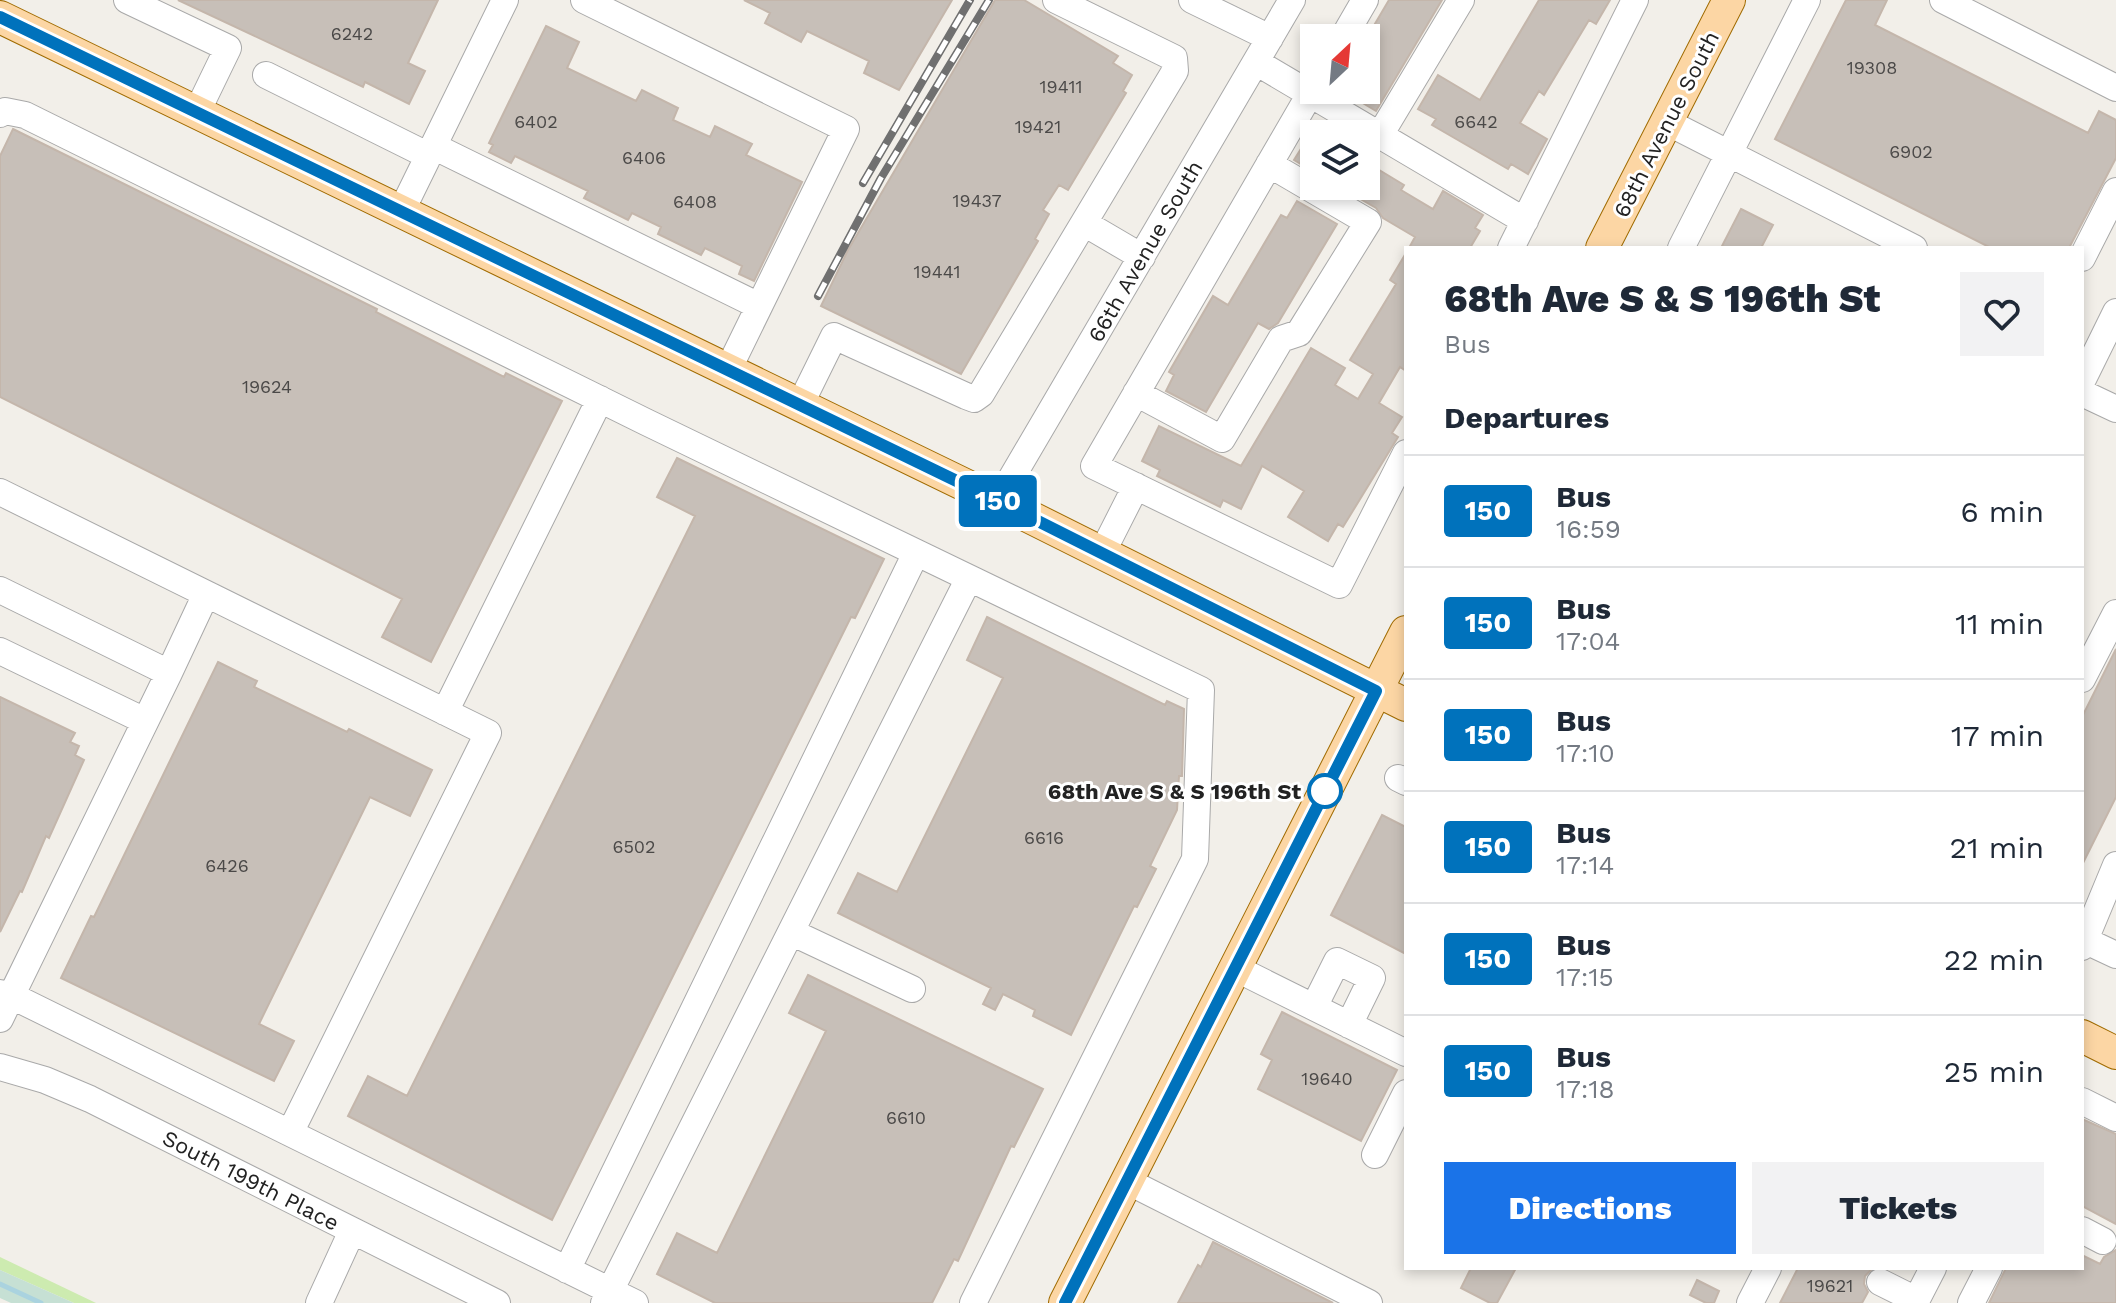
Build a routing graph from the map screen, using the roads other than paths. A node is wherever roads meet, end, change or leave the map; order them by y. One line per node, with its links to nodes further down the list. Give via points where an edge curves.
1 (127, 0): 22 (street, via 228,48)
2 (505, 0): 27 (street)
3 (584, 0): 40 (street, via 846,129)
4 (1056, 0): 33 (street, via 1174,58 1175,71)
5 (1194, 0): 15 (street)
6 (1292, 0): 15 (street, 66th Avenue South)
7 (1365, 0): 14 (street)
8 (1461, 0): 26 (street)
9 (1635, 0): 32 (street)
10 (1729, 0): 25 (main road, 68th Avenue South)
11 (1807, 0): 28 (street)
12 (1943, 0): 19 (street)
13 (0, 17): 22 (main road)
14 (1351, 24)
15 (1270, 38): 16 (street, 66th Avenue South)
16 (1256, 62): 18 (street); 39 (street, 66th Avenue South)
17 (266, 75): 27 (street)
18 (1300, 85)
19 (2116, 88)
20 (1304, 104): 29 (street)
21 (1332, 104): 24 (street)
22 (197, 112): 31 (main road)
23 (0, 114): 46 (street, via 25,115)
24 (1357, 120)
25 (1667, 122): 28 (street); 35 (main road, 68th Avenue South)
26 (1380, 135): 32 (street)
27 (431, 151): 31 (street); 40 (street)
28 (1729, 154): 36 (street); 37 (street)
29 (1269, 164): 44 (street); 44 (street, via 1368,222 1299,333 1281,339 1222,439)
30 (2116, 191): 38 (street)
31 (401, 212): 42 (main road)
32 (1525, 221): 34 (street)
33 (1084, 223): 39 (street); 47 (street, via 974,399 834,336)
34 (1512, 246)
35 (1603, 246)
36 (1682, 246)
37 (1910, 246)
38 (2084, 254)
39 (1142, 257): 52 (street, 66th Avenue South)
40 (759, 306): 42 (street)
41 (2116, 312): 43 (street)
42 (728, 370): 47 (main road)
43 (2084, 377)
44 (1136, 393): 50 (street, via 1094,466)
45 (2084, 394): 48 (street)
46 (600, 399): 53 (street); 65 (street)
47 (800, 405): 52 (main road)
48 (2116, 409)
49 (1404, 457): 50 (street, via 1339,585)
50 (1136, 486): 54 (street)
51 (0, 492): 57 (street)
52 (998, 501): 54 (main road)
53 (916, 553): 55 (street); 88 (street)
54 (1102, 553): 63 (main road)
55 (969, 578): 68 (street); 98 (street, via 1201,690 1195,859)
56 (0, 590): 61 (street)
57 (206, 594): 61 (street); 65 (street)
58 (2116, 613): 62 (street)
59 (1404, 636): 63 (main road)
60 (0, 651): 66 (street)
61 (169, 673): 66 (street)
62 (2084, 675)
63 (1376, 691): 64 (main road); 72 (main road)
64 (1404, 704)
65 (445, 712): 84 (street, via 488,733)
66 (145, 721): 74 (street)
67 (2116, 865): 69 (street)
68 (791, 932): 73 (street); 93 (street)
69 (2084, 941)
70 (2084, 943): 71 (street)
71 (2116, 955)
72 (1235, 968): 75 (street); 86 (main road)
73 (912, 989)
74 (4, 1002): 84 (street)
75 (1314, 1007): 76 (street); 76 (street, via 1337,961 1372,978)
76 (1349, 1025): 78 (street)
77 (2084, 1037): 79 (main road)
78 (1404, 1051)
79 (2116, 1053)
80 (0, 1067): 87 (street, South 199th Place, via 90,1099)
81 (1404, 1097): 85 (street)
82 (2084, 1102): 83 (street)
83 (2116, 1118)
84 (290, 1133): 88 (street)
85 (1375, 1155)
86 (1127, 1181): 99 (main road); 100 (street)
87 (352, 1231): 95 (street); 96 (street, South 199th Place)
88 (567, 1270): 93 (street)
89 (1767, 1270): 101 (street)
90 (1932, 1270): 94 (street)
91 (1988, 1270): 102 (street)
92 (1880, 1282): 94 (street)
93 (607, 1297): 97 (street)
94 (1923, 1299)
95 (319, 1303)
96 (497, 1303)
97 (635, 1303)
98 (973, 1303)
99 (1065, 1303)
100 (1369, 1303)
101 (1750, 1303)
102 (1971, 1303)

